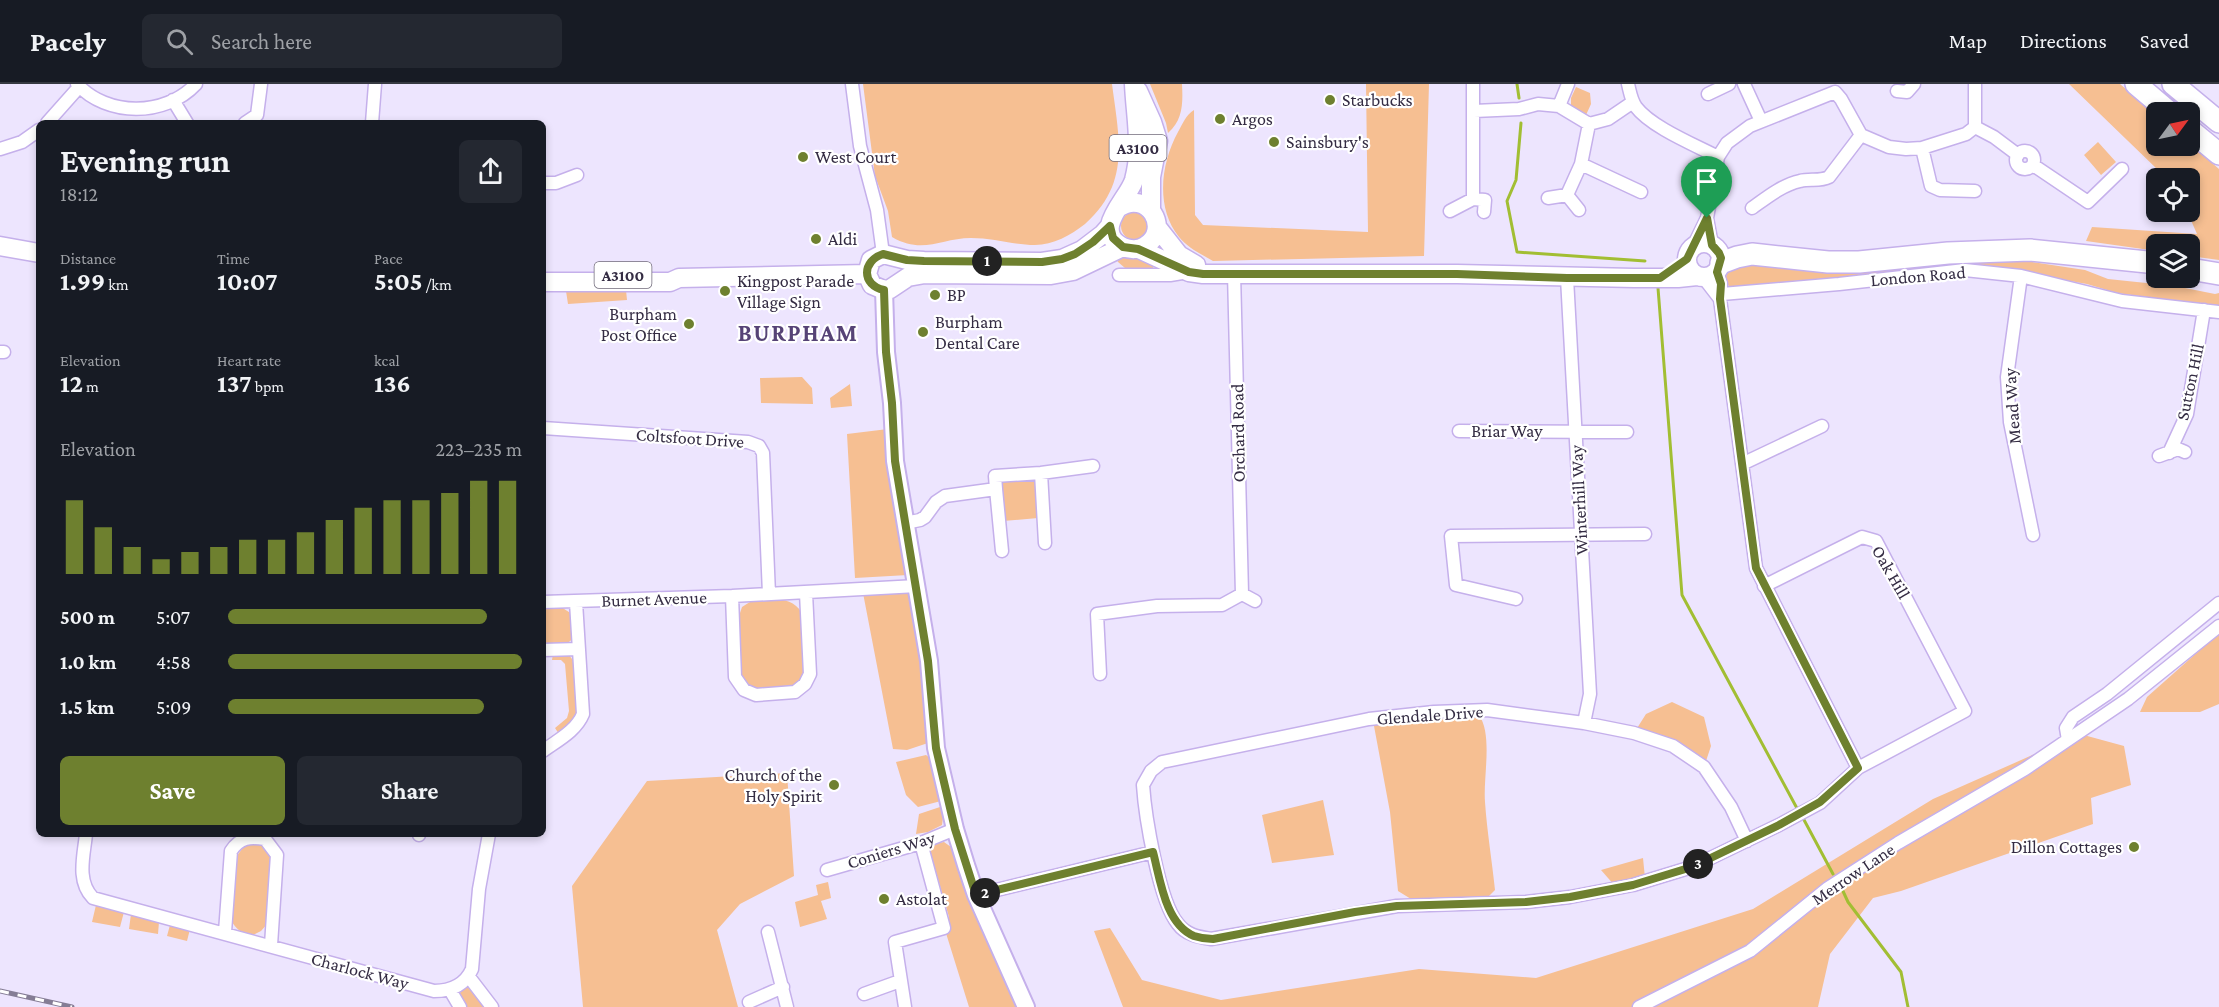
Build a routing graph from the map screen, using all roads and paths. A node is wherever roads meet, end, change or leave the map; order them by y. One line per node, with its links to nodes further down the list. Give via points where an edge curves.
1 (196, 84): 19 (street)
2 (261, 84): 26 (street, via 257,115)
3 (375, 84): 27 (street)
4 (852, 84): 60 (street, via 860,146)
5 (1134, 84): 48 (main road, A3100, via 1138,154 1134,182); 53 (main road, A3100, via 1158,141 1151,177)
6 (1473, 84): 23 (street)
7 (1568, 84): 22 (street)
8 (1628, 84): 20 (street)
9 (1729, 84): 18 (street)
10 (1744, 84): 28 (street)
11 (1914, 84): 17 (street, via 1907,92)
12 (1975, 84): 31 (street)
13 (2136, 84): 21 (highway)
14 (2173, 84): 29 (highway)
15 (78, 86): 19 (street, via 105,104 125,109 148,108); 24 (street)
16 (1834, 88): 28 (street); 33 (street)
17 (1897, 91)
18 (1708, 94)
19 (173, 100): 25 (street)
20 (1633, 102): 30 (street, via 1608,119); 38 (street, via 1662,127)
21 (2157, 102)
22 (1559, 106): 23 (street, via 1538,104); 30 (street)
23 (1474, 111): 47 (street)
24 (50, 120)
25 (185, 120)
26 (250, 120)
27 (372, 120)
28 (1761, 121): 38 (street, via 1732,138)
29 (2219, 122)
30 (1589, 124): 39 (street)
31 (1975, 128): 35 (street); 40 (street, via 2018,155 2016,163 2020,168 2033,165 2088,201)
32 (36, 131): 36 (street, via 22,142)
33 (1861, 135): 35 (street, via 1889,147); 49 (street, via 1829,177 1800,181 1772,193)
34 (2200, 138): 37 (highway)
35 (1922, 148): 43 (street, via 1931,186)
36 (0, 149)
37 (2219, 154)
38 (1718, 157): 54 (street)
39 (1581, 164): 44 (street); 45 (street)
40 (2121, 169)
41 (577, 175): 42 (street)
42 (546, 183)
43 (1975, 191)
44 (1641, 192)
45 (1567, 195): 46 (street); 50 (street)
46 (1548, 198)
47 (1473, 199): 51 (street); 52 (street, via 1485,200)
48 (1118, 208): 53 (main road, via 1138,202); 55 (main road)
49 (1752, 208)
50 (1578, 210)
51 (1450, 211)
52 (1484, 212)
53 (1154, 218): 57 (main road, via 1151,241); 65 (main road, via 1179,255)
54 (1707, 218): 59 (street); 62 (street)
55 (1110, 226): 57 (main road, via 1113,238); 60 (main road, via 1069,257 1042,262 924,261)
56 (0, 246): 58 (main road)
57 (1131, 248): 64 (main road); 73 (main road, via 1073,271 925,274 908,276)
58 (36, 252)
59 (1690, 253): 62 (main road, via 1691,272); 62 (main road, via 1704,242); 71 (main road)
60 (888, 255): 66 (main road, via 871,260); 73 (main road, via 902,271)
61 (2146, 262): 62 (highway, via 2031,250 1859,262 1752,254)
62 (1710, 267): 71 (main road, via 1678,278); 74 (street)
63 (2200, 271): 67 (highway)
64 (1189, 272): 65 (main road); 68 (street)
65 (1226, 273): 70 (main road); 97 (street, Orchard Road)
66 (867, 274): 72 (main road, A3100, via 679,278 672,274 618,275); 73 (main road, via 872,285)
67 (2219, 274)
68 (1119, 275)
69 (2021, 276): 74 (street, London Road, via 1965,270); 75 (street, London Road, via 2122,301); 90 (street, Mead Way, via 2007,377 2010,422)
70 (1567, 278): 71 (main road); 80 (street, Winterhill Way)
71 (1660, 278)
72 (546, 282)
73 (892, 285): 87 (main road, via 886,352 895,461)
74 (1721, 296): 83 (street)
75 (2204, 310): 76 (street, London Road); 82 (street, Sutton Hill, via 2187,414 2164,454 2178,449)
76 (2219, 312)
77 (1822, 426): 83 (street)
78 (546, 428): 96 (street, Coltsfoot Drive, via 748,442 759,446 763,453)
79 (1459, 431): 80 (street, Briar Way)
80 (1575, 431): 81 (street, Briar Way); 88 (street, Winterhill Way)
81 (1627, 432)
82 (2186, 452)
83 (1742, 464): 94 (street, via 1756,568)
84 (1093, 466): 85 (street)
85 (1041, 473): 86 (street, via 994,476); 91 (street)
86 (996, 489): 87 (street, via 945,496 925,517); 92 (street)
87 (905, 523): 93 (main road)
88 (1581, 534): 89 (street); 99 (street, via 1451,536 1456,585); 109 (street, Winterhill Way, via 1590,694)
89 (1645, 534)
90 (2032, 535)
91 (1046, 543)
92 (1002, 551)
93 (917, 586): 95 (street, Burnet Avenue); 113 (main road, via 936,748)
94 (1764, 586): 108 (street, Oak Hill, via 1862,537 1876,541); 112 (street)
95 (806, 592): 96 (street, Burnet Avenue); 98 (street, Burnet Avenue, via 810,674 795,692 756,695 744,690 735,677)
96 (769, 594): 98 (street, Burnet Avenue)
97 (1242, 594): 100 (street); 107 (street, via 1222,606 1157,606 1097,614)
98 (732, 596): 102 (street, Burnet Avenue)
99 (1516, 599)
100 (1255, 601)
101 (546, 602): 102 (street, Burnet Avenue)
102 (576, 602): 105 (street, Burnet Avenue)
103 (2219, 603): 110 (street, via 2073,717 2066,728)
104 (2219, 626): 110 (street, Merrow Lane, via 2128,699)
105 (579, 649): 106 (street); 111 (street, via 583,714 570,732)
106 (546, 650)
107 (1100, 674)
108 (1965, 711): 112 (street, Glendale Drive)
109 (1584, 723): 116 (street, Glendale Drive, via 1673,746 1704,766 1731,807); 118 (street, Glendale Drive, via 1487,710 1434,712 1369,719 1162,762 1143,784)
110 (2068, 740): 135 (street, Merrow Lane, via 1828,888 1750,951)
111 (546, 750)
112 (1858, 768): 116 (street, Glendale Drive, via 1820,802)
113 (955, 829): 117 (street, Coniers Way); 120 (main road)
114 (86, 837): 121 (street, Charlock Way, via 82,878 87,892 95,898)
115 (488, 837): 124 (street, via 479,889 474,959)
116 (1747, 841): 118 (street, Glendale Drive, via 1692,867 1633,885 1570,897 1397,906 1213,939 1194,936 1178,924 1168,906)
117 (921, 843): 119 (street, Coniers Way); 125 (street, via 944,928 895,942)
118 (1153, 852): 120 (street)
119 (827, 870)
120 (976, 895): 134 (main road)
121 (225, 932): 123 (street, Charlock Way); 123 (street, via 231,850 249,837 265,839 277,855)
122 (768, 932): 126 (street)
123 (271, 945): 127 (street, Charlock Way, via 434,991)
124 (468, 977): 127 (street); 131 (street)
125 (900, 981): 128 (street); 133 (street)
126 (783, 987): 129 (street); 132 (street)
127 (450, 990): 130 (street)
128 (864, 994)
129 (749, 1002)
130 (460, 1007)
131 (492, 1007)
132 (787, 1007)
133 (904, 1007)
134 (1026, 1007)
135 (1639, 1007)

